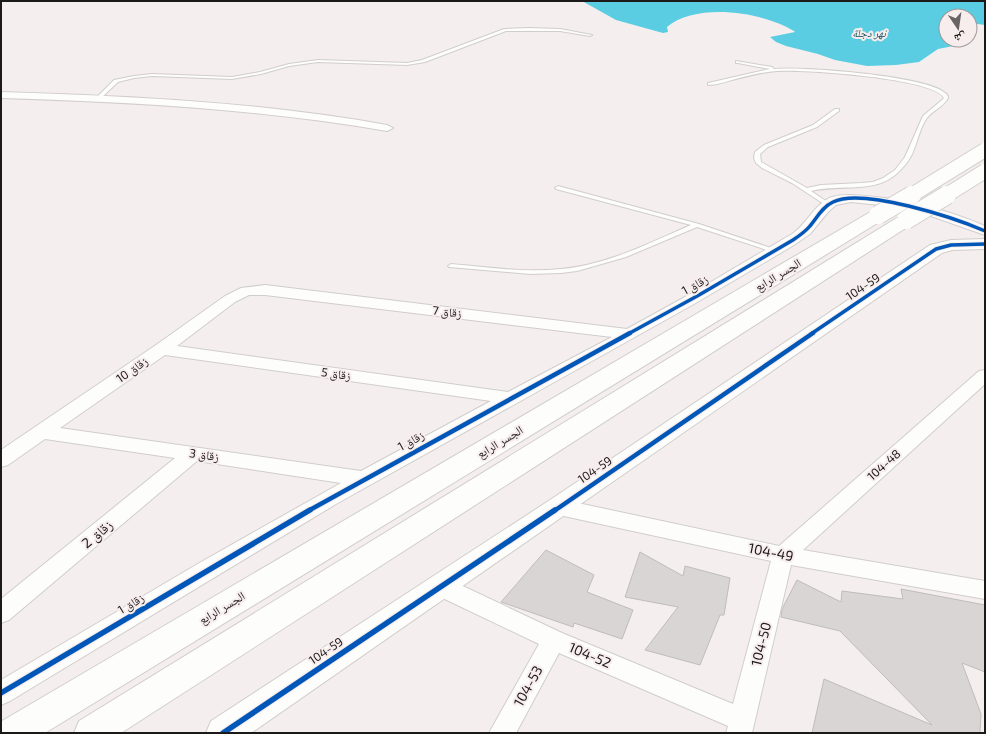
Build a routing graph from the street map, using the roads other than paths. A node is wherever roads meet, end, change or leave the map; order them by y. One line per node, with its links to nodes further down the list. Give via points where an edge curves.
1 (590, 35): 6 (lane, via 560,30 505,30 423,61 407,64 318,61 232,78 152,75 134,77 116,81)
2 (738, 62): 3 (lane)
3 (781, 69): 4 (lane); 12 (lane, via 896,79 937,90 946,98 926,115 906,159 885,180 874,184 831,185)
4 (710, 84)
5 (1, 95): 6 (street)
6 (98, 98): 8 (street, via 338,118)
7 (837, 110): 12 (lane, via 815,126 766,146 757,153 759,162 764,167)
8 (387, 128)
9 (985, 150): 36 (main road, الجسر الرابع, bridge)
10 (985, 171): 37 (main road, الجسر الرابع, bridge)
11 (558, 188): 14 (lane)
12 (806, 190): 13 (lane)
13 (827, 204): 15 (street, via 850,198 894,204 952,218); 17 (street, زقاق 1, via 803,233)
14 (697, 224): 17 (lane); 18 (lane, via 614,260 576,270 535,273)
15 (985, 230)
16 (985, 244): 28 (main road, 104-59, via 951,245 936,249)
17 (775, 250): 20 (street, زقاق 1)
18 (451, 266)
19 (265, 290): 20 (street, زقاق 7); 21 (street, زقاق 10, via 246,291 230,299)
20 (630, 334): 23 (street, زقاق 1)
21 (162, 349): 23 (street, زقاق 5); 24 (street, زقاق 10)
22 (985, 375): 29 (street, 104-48)
23 (509, 398): 27 (street, زقاق 1)
24 (44, 432): 25 (street, زقاق 3); 26 (street, زقاق 10)
25 (193, 454): 27 (street, زقاق 3); 32 (street, زقاق 2)
26 (1, 460)
27 (365, 479): 34 (street, زقاق 1)
28 (559, 507): 29 (street, 104-49); 30 (main road, 104-59)
29 (783, 555): 31 (street, 104-49); 35 (street, 104-50)
30 (440, 586): 33 (street, 104-52); 38 (main road, 104-59)
31 (985, 590)
32 (1, 613)
33 (554, 640): 35 (street, 104-52); 39 (street, 104-53)
34 (1, 693)
35 (740, 727)
36 (14, 733)
37 (91, 733)
38 (223, 733)
39 (502, 733)

